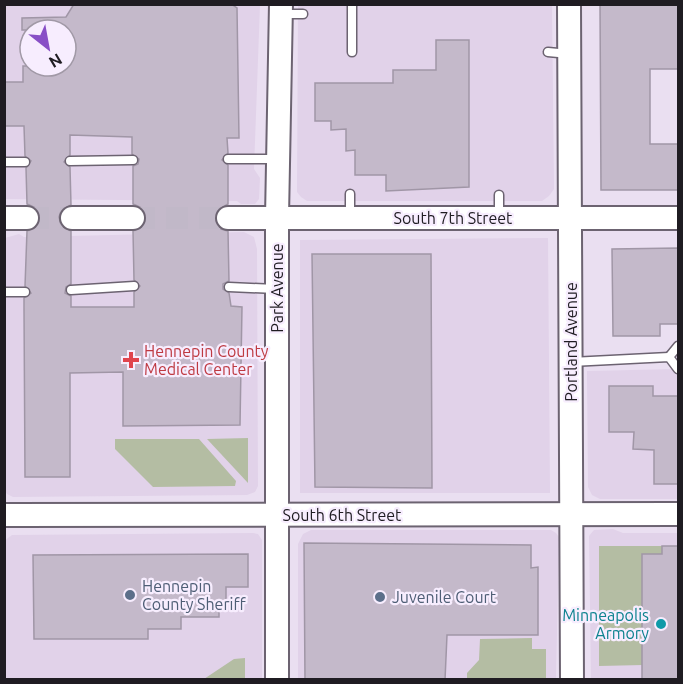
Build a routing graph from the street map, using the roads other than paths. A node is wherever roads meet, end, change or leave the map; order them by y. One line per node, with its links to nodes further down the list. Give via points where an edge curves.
1 (352, 4): 4 (lane)
2 (569, 4): 22 (street, Portland Avenue, via 559,53)
3 (288, 11): 6 (street, Park Avenue)
4 (352, 52)
5 (228, 159): 6 (lane)
6 (278, 159): 13 (street, Park Avenue)
7 (132, 160): 8 (lane)
8 (70, 161)
9 (4, 162): 10 (lane)
10 (25, 162)
11 (350, 194): 19 (lane)
12 (499, 195): 21 (lane)
13 (276, 217): 18 (street, South 7th Street); 19 (street, South 7th Street); 25 (street, Park Avenue)
14 (4, 218): 15 (street)
15 (27, 218)
16 (72, 218): 17 (street)
17 (133, 218)
18 (228, 218)
19 (350, 218): 21 (street, South 7th Street)
20 (678, 218): 22 (street, South 7th Street)
21 (499, 219): 22 (street, South 7th Street)
22 (572, 219): 31 (street, Portland Avenue)
23 (134, 286): 26 (lane)
24 (229, 287): 25 (lane)
25 (277, 289): 33 (street, Park Avenue)
26 (71, 290)
27 (4, 292): 28 (lane)
28 (25, 292)
29 (678, 346): 30 (lane)
30 (669, 357): 31 (lane); 32 (lane)
31 (570, 362): 36 (street, Portland Avenue)
32 (678, 369)
33 (278, 514): 35 (street, South 6th Street); 36 (street, South 6th Street); 37 (street, Park Avenue)
34 (678, 514): 36 (street, South 6th Street)
35 (4, 515)
36 (572, 515): 38 (street, Portland Avenue)
37 (277, 680)
38 (572, 680)

